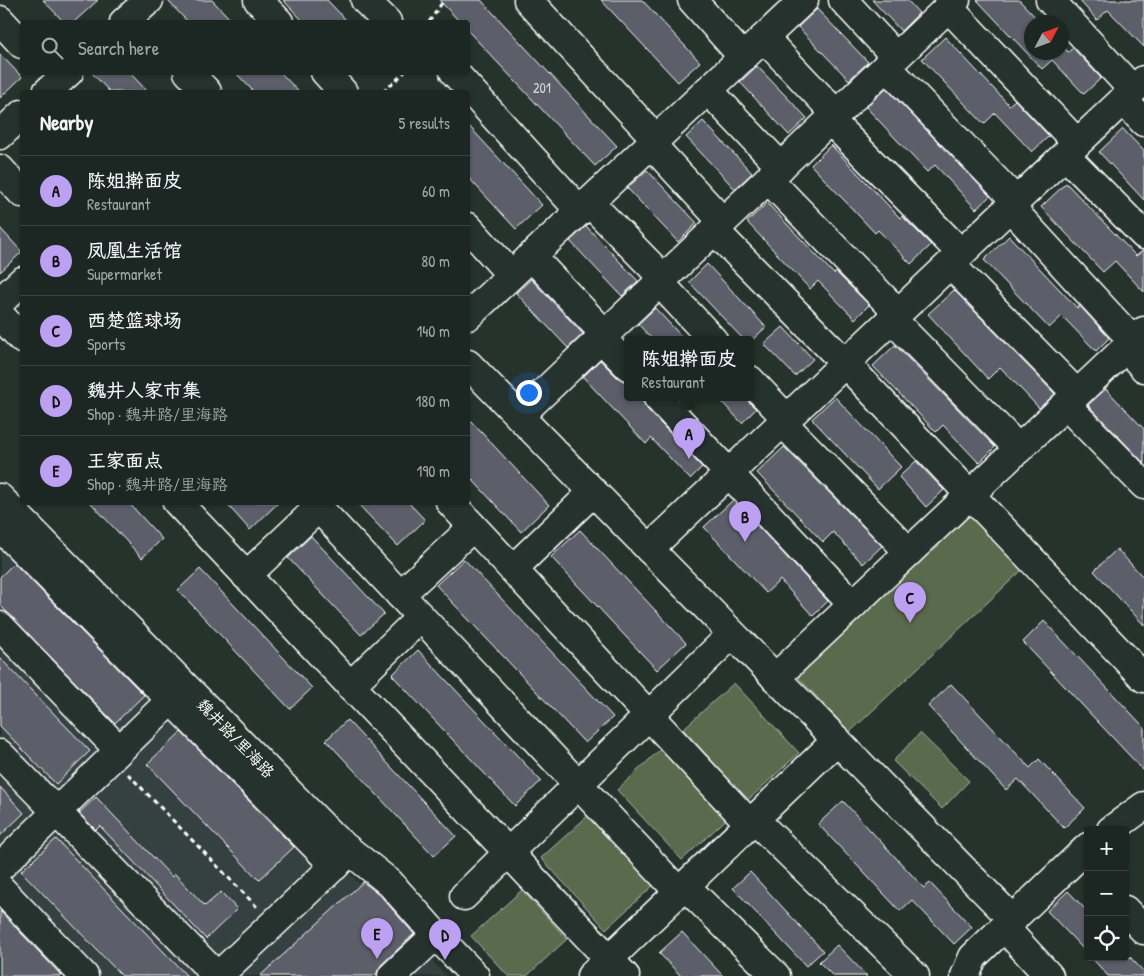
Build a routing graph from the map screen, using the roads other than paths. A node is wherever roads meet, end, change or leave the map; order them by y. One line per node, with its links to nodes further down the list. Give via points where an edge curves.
1 (258, 0): 10 (street)
2 (365, 0): 11 (street)
3 (528, 0): 27 (street)
4 (692, 0): 14 (street)
5 (804, 0): 12 (street)
6 (843, 0): 15 (street)
7 (1050, 0): 22 (street)
8 (953, 2): 15 (street); 28 (street)
9 (0, 20): 13 (street)
10 (277, 20)
11 (385, 20)
12 (764, 38): 14 (street); 24 (street)
13 (20, 42)
14 (744, 57): 21 (street)
15 (891, 62): 24 (street); 32 (street)
16 (191, 75): 19 (street)
17 (328, 75): 20 (street)
18 (457, 75): 33 (street)
19 (205, 90)
20 (341, 90)
21 (708, 90): 27 (street); 30 (street)
22 (1133, 90): 25 (street); 28 (street)
23 (20, 116): 26 (street)
24 (833, 117): 30 (street); 38 (street)
25 (1144, 122)
26 (0, 135)
27 (654, 141): 33 (street); 34 (street)
28 (1071, 149): 32 (street); 36 (street)
29 (0, 169): 31 (street)
30 (774, 173): 34 (street); 45 (street)
31 (20, 191)
32 (1013, 204): 38 (street); 49 (street)
33 (585, 206): 37 (street); 40 (street)
34 (718, 226): 40 (street); 51 (street)
35 (470, 229): 39 (street)
36 (1144, 235)
37 (531, 256): 39 (street); 46 (street)
38 (955, 258): 45 (street); 55 (street)
39 (512, 275): 43 (street)
40 (661, 280): 46 (street); 47 (street)
41 (20, 283): 42 (street)
42 (0, 302)
43 (470, 314)
44 (0, 315): 48 (street)
45 (895, 316): 51 (street); 59 (street)
46 (603, 336): 50 (street); 57 (street)
47 (710, 336)
48 (20, 337)
49 (1134, 340): 53 (street); 55 (street)
50 (624, 361)
51 (845, 363): 58 (street); 63 (street)
52 (470, 366): 57 (street)
53 (1144, 368)
54 (754, 385): 58 (street)
55 (1071, 400): 59 (street); 61 (street)
56 (661, 401): 60 (street)
57 (519, 416): 62 (street)
58 (784, 420): 60 (street); 71 (street)
59 (1019, 449): 63 (street)
60 (729, 473): 70 (street); 75 (street)
61 (1144, 485)
62 (593, 492): 70 (street); 72 (street)
63 (970, 495): 71 (street); 80 (street)
64 (0, 498): 93 (street, 魏井路/里海路, via 335,839)
65 (180, 505): 73 (street)
66 (316, 505): 73 (street); 74 (street)
67 (453, 505): 68 (street)
68 (473, 527): 72 (street); 74 (street)
69 (1, 531): 82 (street)
70 (648, 549): 78 (street)
71 (909, 552): 75 (street)
72 (513, 569): 83 (street)
73 (246, 576): 81 (street)
74 (400, 595): 76 (street)
75 (853, 604): 79 (street)
76 (421, 617): 81 (street); 87 (street)
77 (0, 626): 86 (street)
78 (732, 634): 79 (street); 83 (street)
79 (775, 678): 84 (street)
80 (1144, 678)
81 (350, 686): 92 (street)
82 (171, 700): 86 (street); 93 (street)
83 (650, 714): 87 (street); 90 (street)
84 (837, 740): 90 (street); 100 (street)
85 (0, 754): 89 (street)
86 (116, 754): 89 (street)
87 (578, 784): 92 (street); 97 (street)
88 (1144, 806): 91 (street)
89 (57, 812): 95 (street); 105 (street)
90 (752, 822): 97 (street); 109 (street)
91 (1116, 826)
92 (507, 853): 98 (street); 103 (street)
93 (342, 858): 102 (street, 魏井路/里海路, via 390,883); 105 (street)
94 (1084, 858): 100 (street)
95 (0, 866)
96 (0, 888): 104 (street)
97 (682, 889): 103 (street); 108 (street)
98 (464, 896)
99 (1129, 914): 101 (street)
100 (1009, 924): 110 (street, via 973,957); 111 (street)
101 (1144, 930)
102 (436, 935): 106 (street); 107 (street, 魏井路/里海路)
103 (608, 970)
104 (84, 976)
105 (218, 976)
106 (392, 976)
107 (475, 976)
108 (776, 976)
109 (915, 976)
110 (965, 976)
111 (1049, 976)

